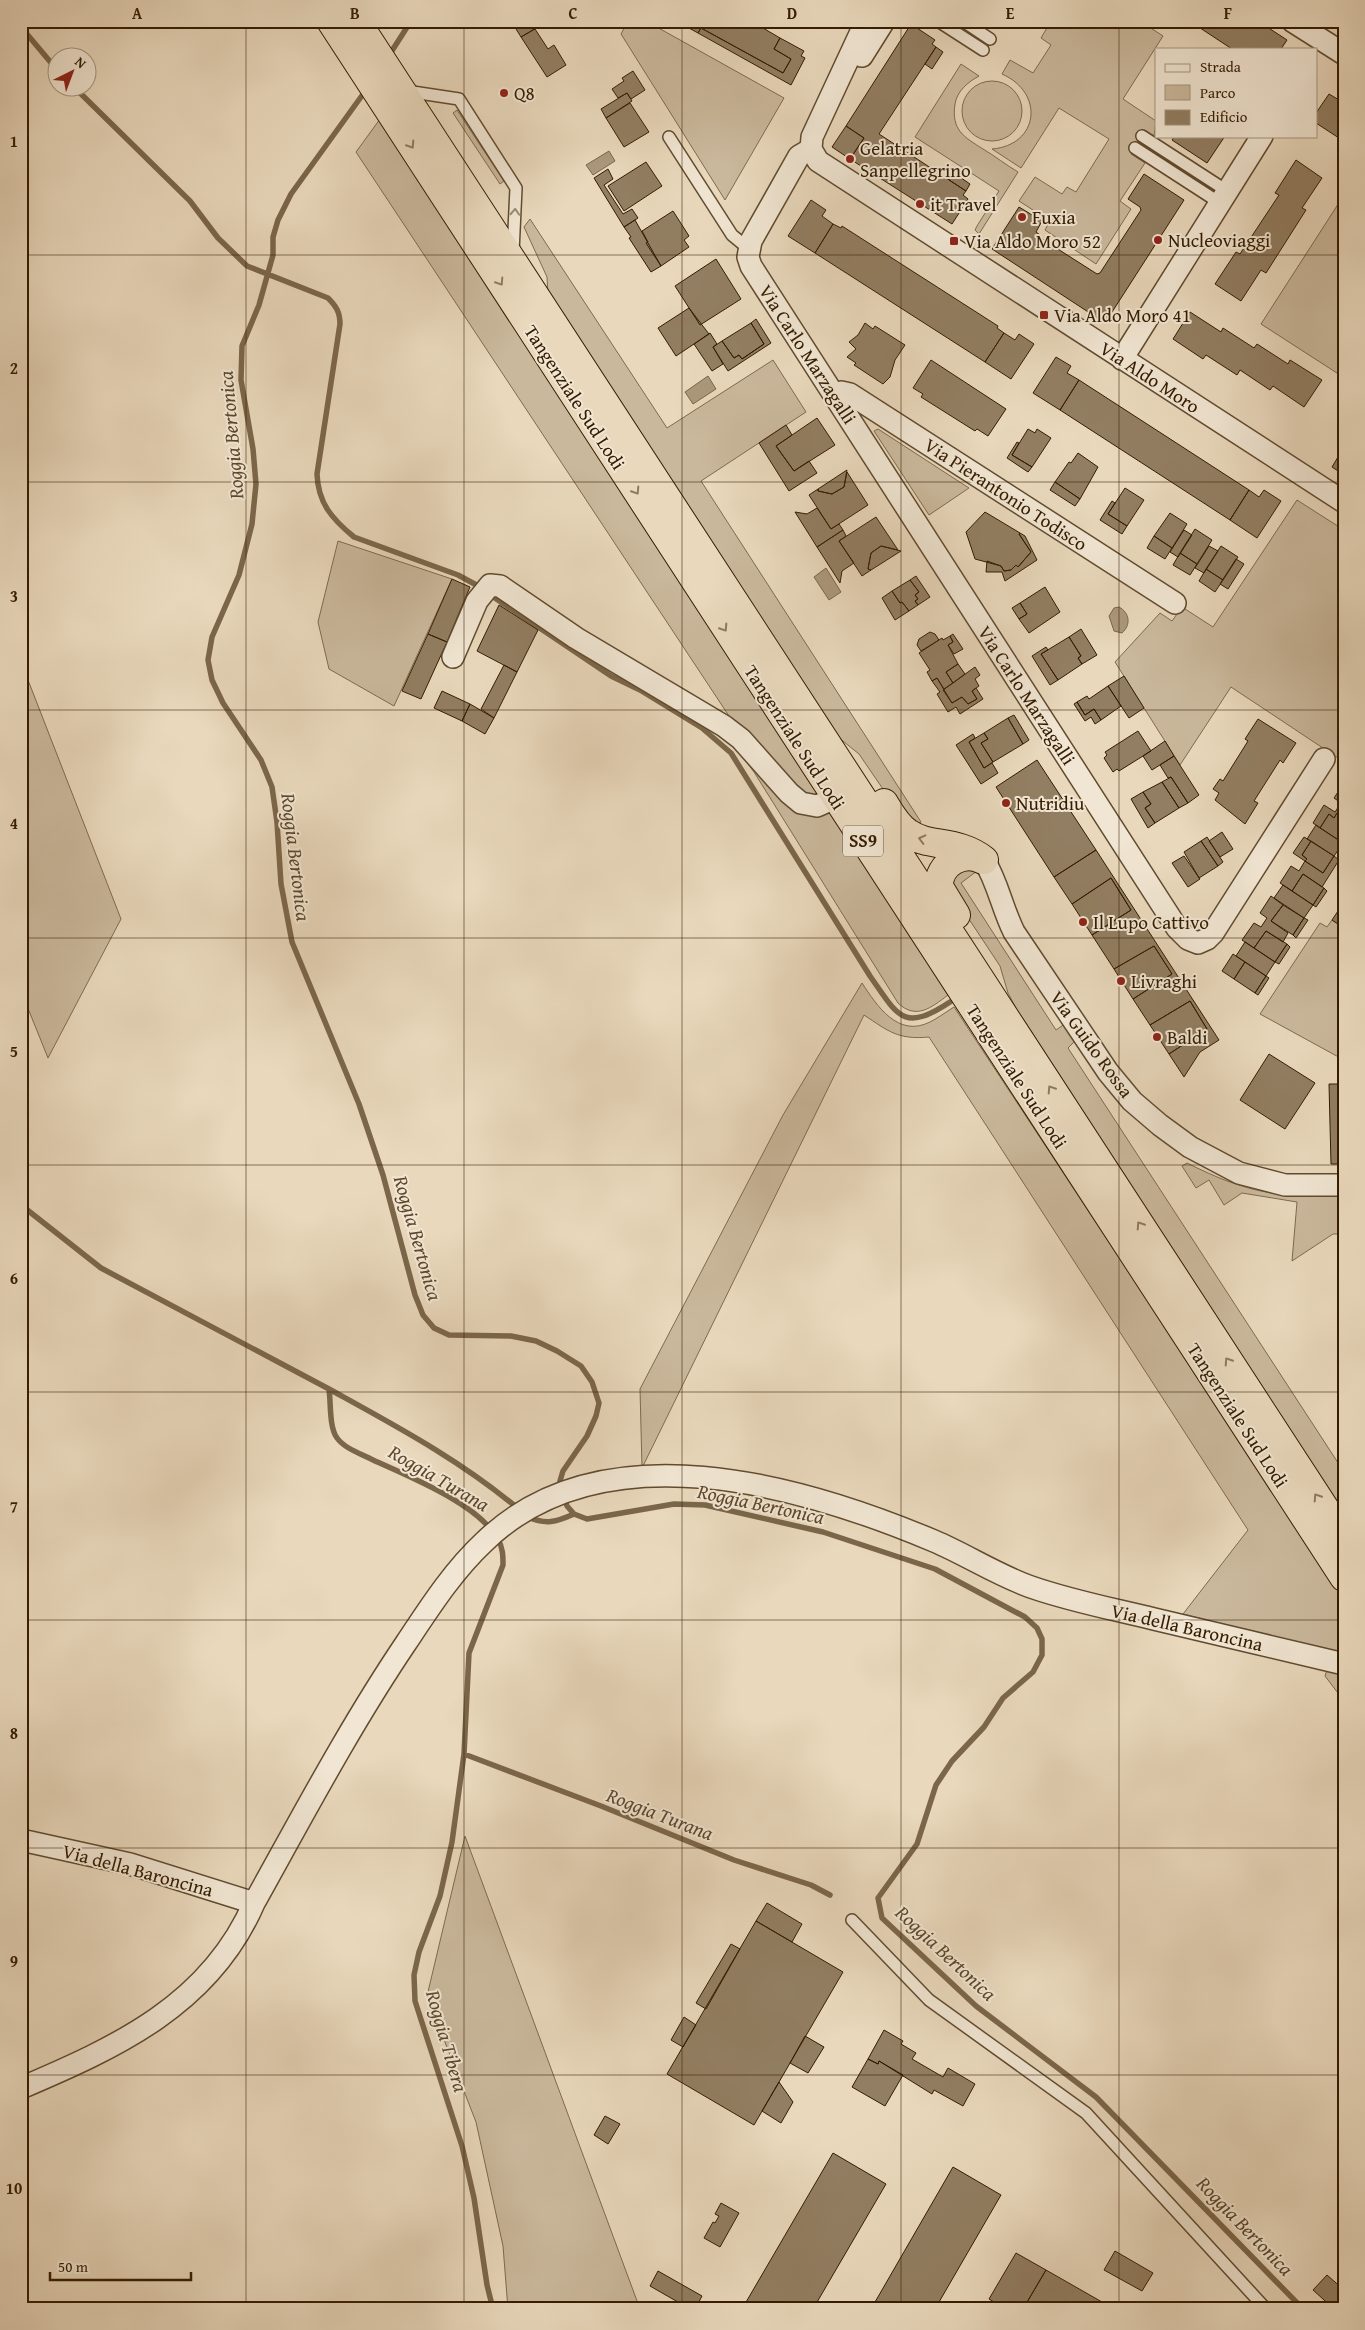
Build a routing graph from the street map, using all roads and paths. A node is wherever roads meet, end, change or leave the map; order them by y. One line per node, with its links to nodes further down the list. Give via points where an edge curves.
1 (331, 21): 8 (highway, Tangenziale Sud Lodi / SS9)
2 (866, 21): 13 (street)
3 (884, 21): 13 (street)
4 (938, 21): 10 (lane)
5 (963, 21): 7 (lane)
6 (1292, 21): 9 (street)
7 (990, 39)
8 (361, 41): 12 (highway, Tangenziale Sud Lodi / SS9)
9 (1319, 45): 11 (street)
10 (983, 50)
11 (1344, 54)
12 (395, 93): 21 (highway, Tangenziale Sud Lodi / SS9); 21 (lane, one-way to 12, via 516,188 459,99); 29 (highway, Tangenziale Sud Lodi / SS9, one-way to 29)
13 (822, 117): 18 (street, via 812,137)
14 (1142, 136): 19 (lane)
15 (669, 137): 20 (lane, via 732,235)
16 (1261, 138): 19 (street)
17 (1135, 148): 19 (lane)
18 (811, 149): 20 (street, via 795,161 755,231); 22 (street, Via Aldo Moro, via 824,167)
19 (1224, 197): 22 (street)
20 (749, 248): 23 (street, Via Carlo Marzagalli, via 751,266)
21 (512, 261): 27 (highway, Tangenziale Sud Lodi / SS9)
22 (1122, 359): 24 (street, Via Aldo Moro)
23 (834, 394): 25 (street, Via Pierantonio Todisco, via 850,394); 28 (street, Via Carlo Marzagalli, via 1177,928 1188,940 1198,943 1213,932)
24 (1344, 502)
25 (1175, 603)
26 (453, 657): 29 (street, via 486,590 500,586 576,638 724,726 741,739 789,794 801,803 817,806)
27 (828, 747): 30 (highway, one-way to 27, via 966,848 906,832 859,767); 31 (highway, Tangenziale Sud Lodi / SS9)
28 (1324, 760)
29 (835, 798): 34 (highway, Tangenziale Sud Lodi / SS9)
30 (984, 860): 31 (highway, via 974,855 956,858 942,873 939,887 986,962); 32 (street, Via Guido Rossa, via 994,876 1014,932 1098,1058 1132,1101 1190,1147 1239,1173 1285,1185)
31 (996, 1004): 33 (highway, Tangenziale Sud Lodi / SS9, one-way to 31)
32 (1344, 1185)
33 (1344, 1538)
34 (1344, 1577)
35 (1344, 1664): 37 (street, Via della Baroncina, via 1030,1587 899,1527 817,1499 752,1484 678,1476 639,1478 564,1491 507,1524 444,1587 368,1700)
36 (21, 1840): 37 (street, Via della Baroncina, via 130,1864)
37 (254, 1903): 39 (street, via 236,1938 174,2006 129,2038)
38 (852, 1920): 40 (lane, via 928,2000 1086,2113)
39 (21, 2088)
40 (1266, 2309)

